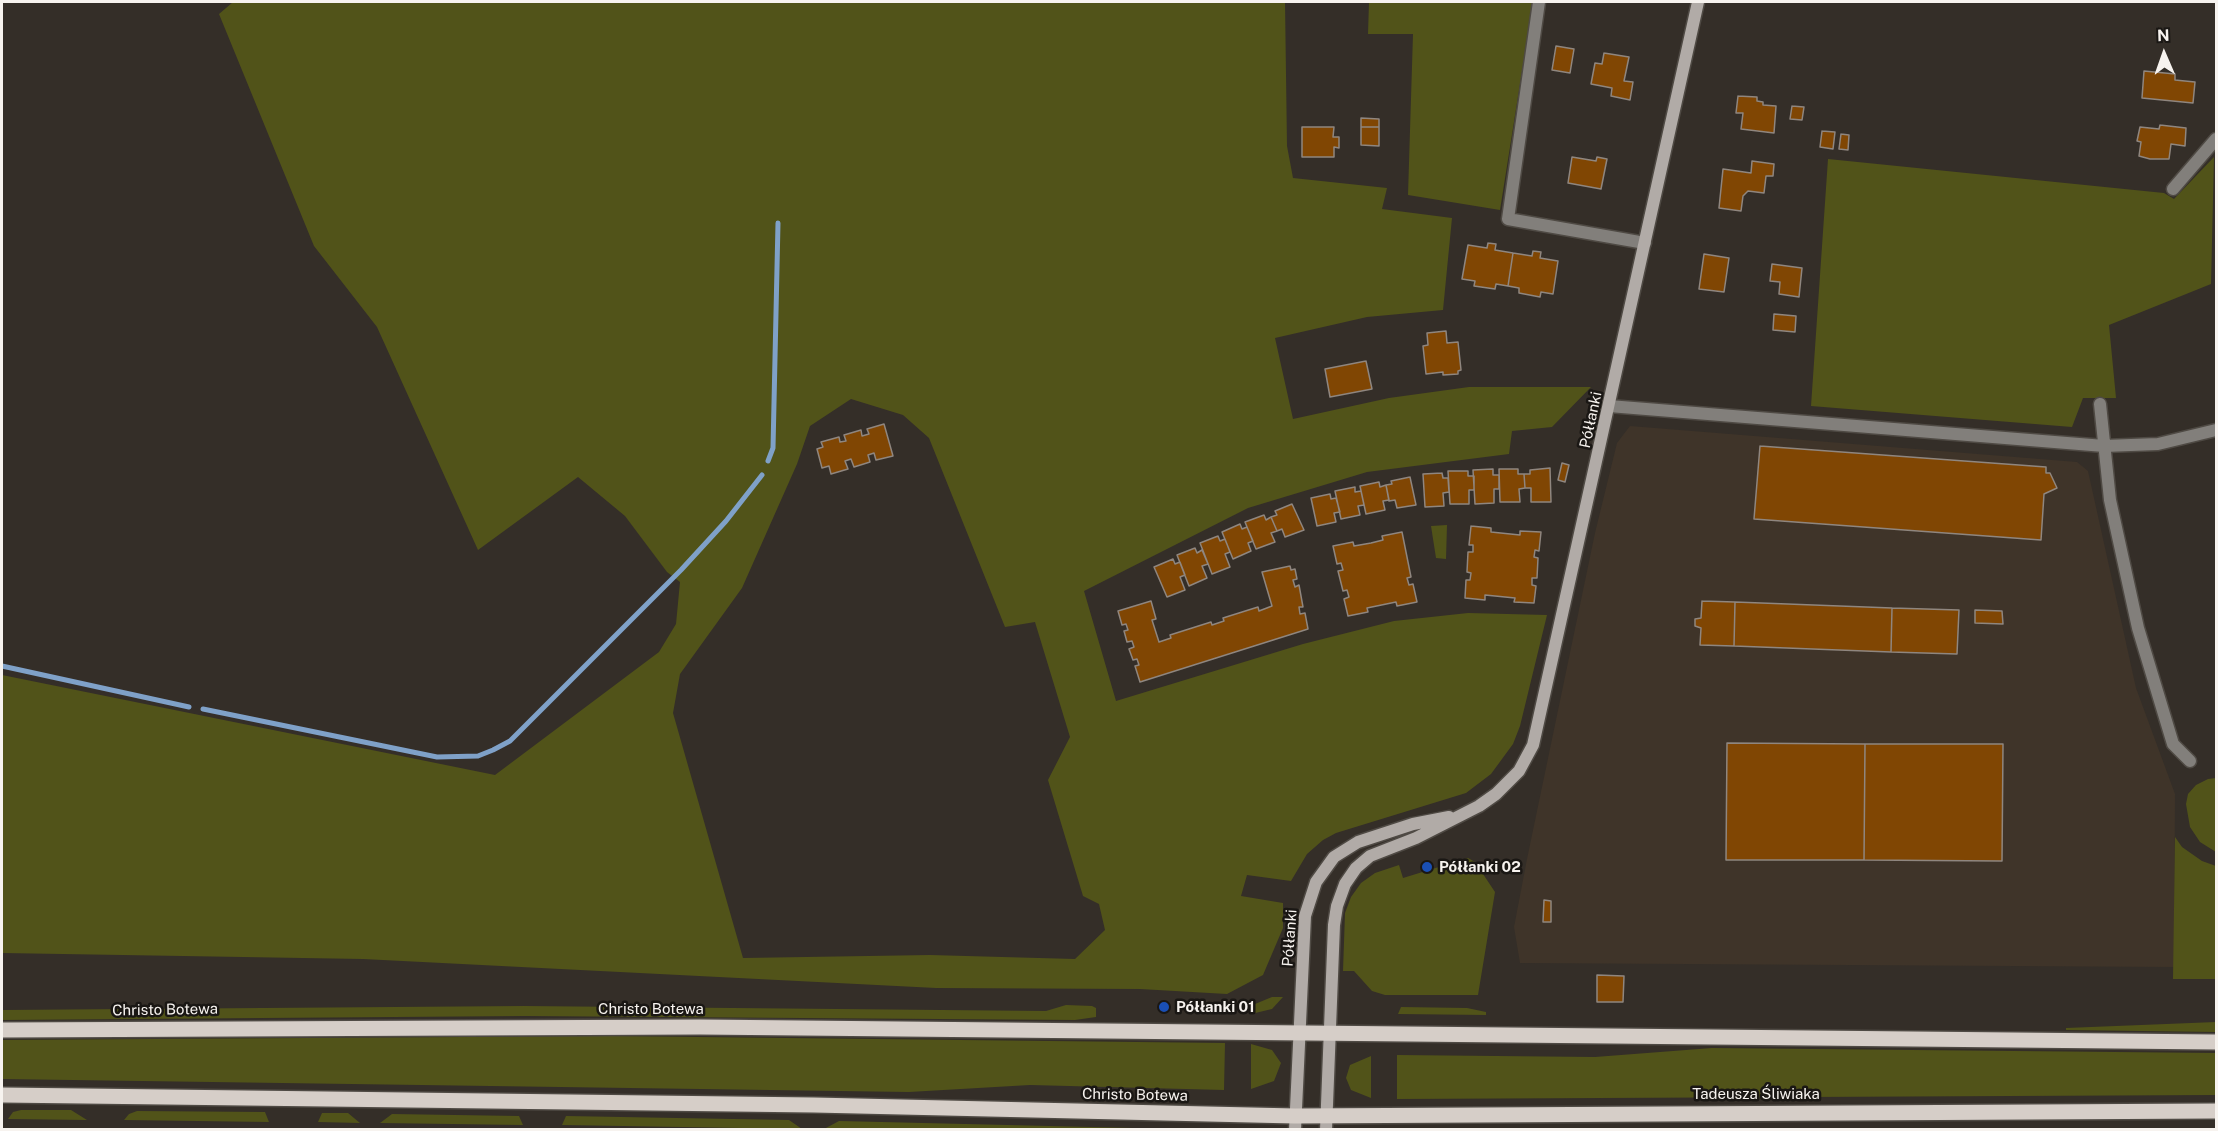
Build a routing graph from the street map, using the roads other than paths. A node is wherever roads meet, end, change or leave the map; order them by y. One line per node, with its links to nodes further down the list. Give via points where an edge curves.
1 (1539, 2): 5 (street, via 1508,219)
2 (1698, 2): 5 (street, Półłanki)
3 (2217, 139): 4 (street)
4 (2173, 189)
5 (1645, 243): 7 (street, Półłanki)
6 (2100, 404): 9 (street)
7 (1609, 406): 9 (street); 11 (street, Półłanki, via 1533,745 1508,783)
8 (2217, 430): 9 (street, via 2158,444)
9 (2104, 446): 10 (street, via 2118,543 2138,628 2173,744)
10 (2190, 761)
11 (1463, 815): 13 (street, Półłanki, via 1381,833 1347,848 1325,867 1312,890 1305,916); 14 (street, Półłanki, via 1370,856 1348,878 1336,912)
12 (2, 1030): 13 (main road, Christo Botewa, via 689,1027)
13 (1300, 1034): 14 (main road); 18 (street, Półłanki)
14 (1331, 1034): 15 (main road); 19 (street, Półłanki)
15 (2217, 1042)
16 (2, 1095): 18 (main road, Christo Botewa, via 814,1105)
17 (2217, 1111): 19 (main road, Tadeusza Śliwiaka)
18 (1295, 1123): 19 (main road, Tadeusza Śliwiaka)
19 (1326, 1123)

